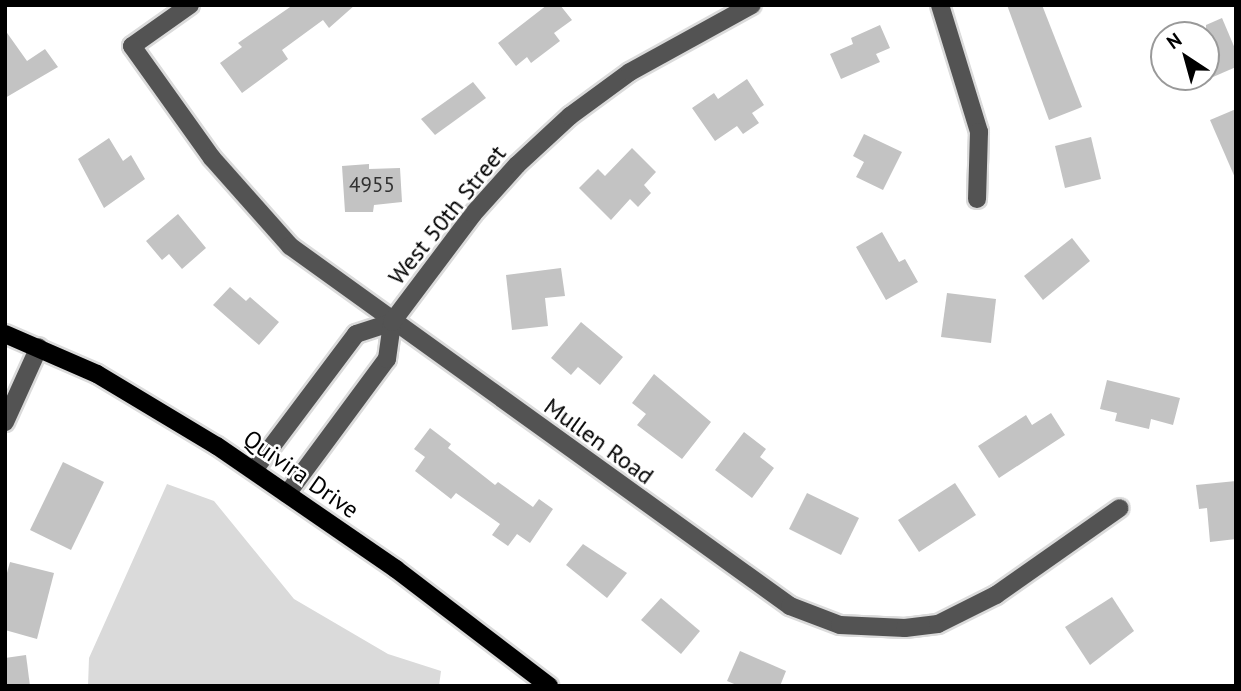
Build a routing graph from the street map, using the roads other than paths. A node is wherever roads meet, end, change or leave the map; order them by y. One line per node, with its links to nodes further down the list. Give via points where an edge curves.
1 (190, 5): 5 (street, Mullen Road, via 132,46 204,147 263,218 290,246)
2 (752, 5): 5 (street, West 50th Street, via 630,72 570,116 473,214)
3 (940, 5): 4 (street, via 979,132)
4 (978, 199)
5 (392, 322): 9 (street, West 50th Street, via 356,334); 10 (street, West 50th Street, via 387,359); 11 (street, Mullen Road, via 749,580 790,606 840,625 905,628 938,624 972,610)
6 (5, 334): 7 (main road, Quivira Drive)
7 (38, 347): 8 (street); 9 (main road, Quivira Drive, via 147,402)
8 (5, 422)
9 (254, 470): 10 (main road, Quivira Drive)
10 (287, 494): 12 (main road, Quivira Drive)
11 (1120, 508)
12 (549, 686)

